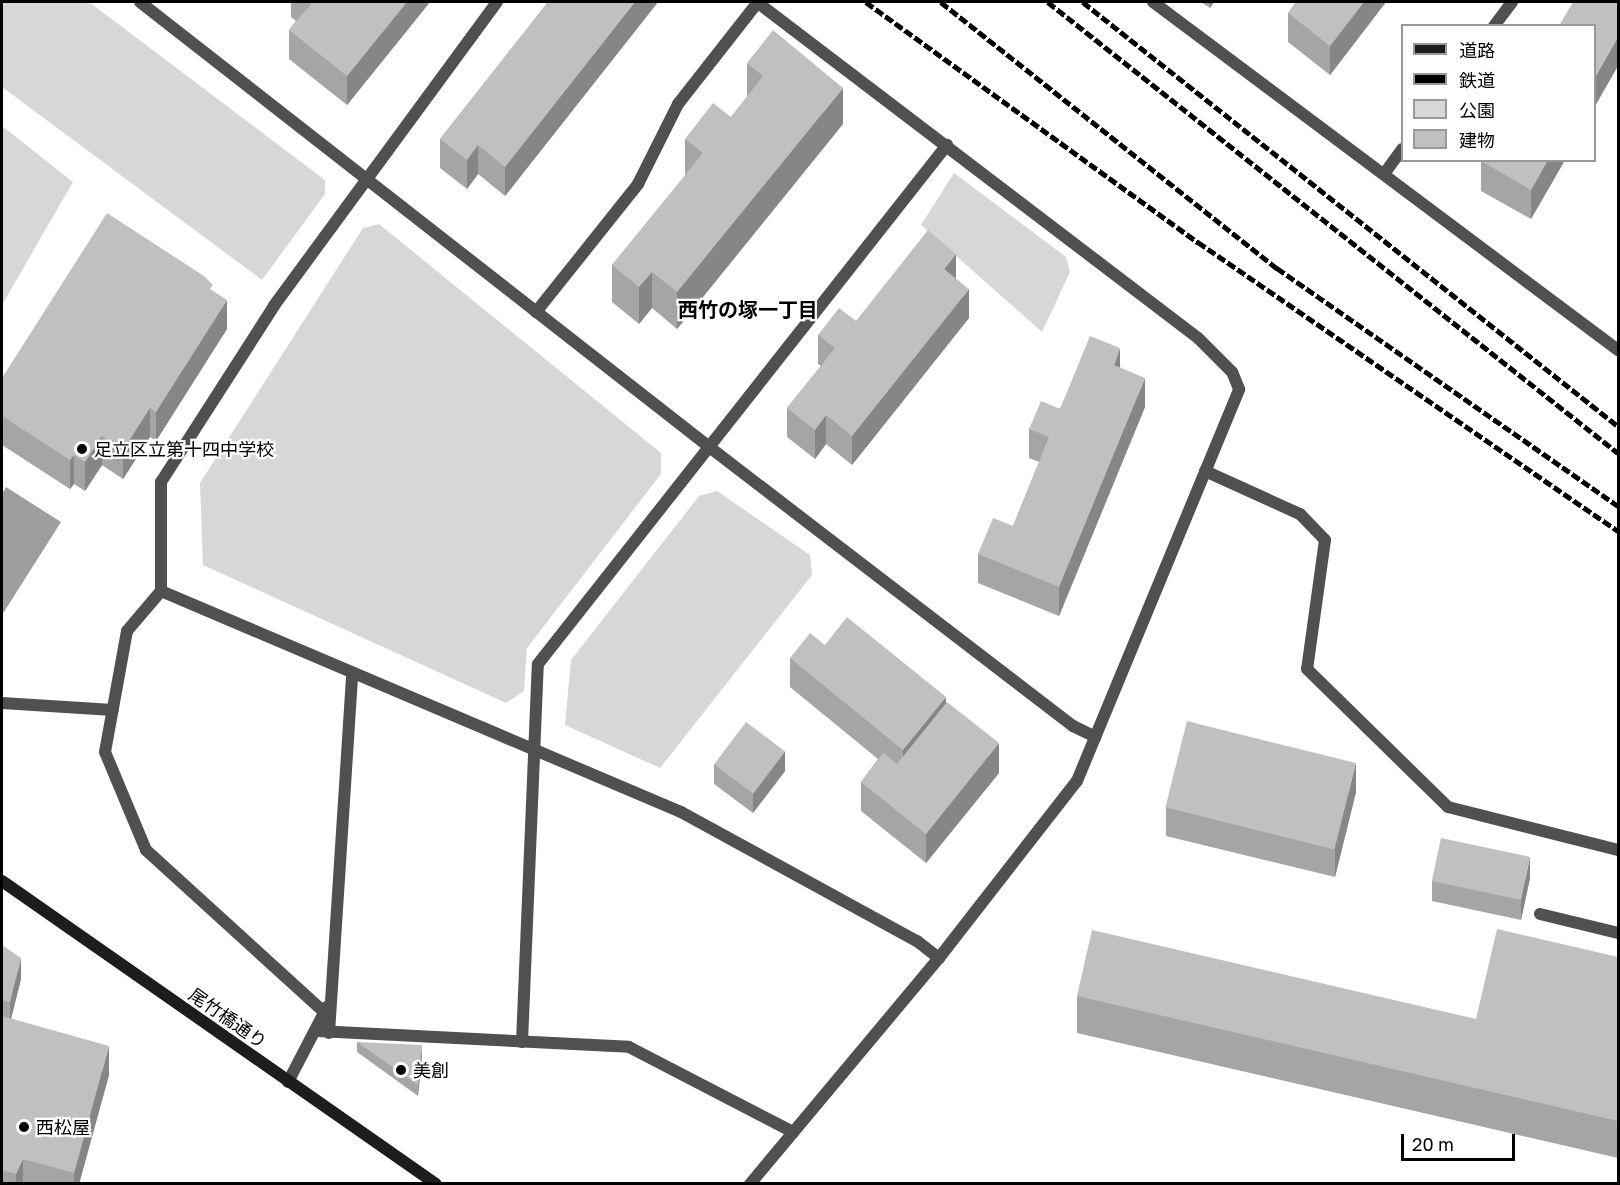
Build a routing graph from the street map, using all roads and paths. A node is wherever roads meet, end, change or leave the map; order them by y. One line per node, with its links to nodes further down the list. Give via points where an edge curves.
1 (140, 2): 10 (street)
2 (497, 2): 10 (street)
3 (757, 2): 7 (street); 11 (street, via 678,104 638,184)
4 (1153, 2): 9 (street)
5 (1512, 2): 6 (street)
6 (1496, 24)
7 (946, 145): 13 (street); 14 (street, via 1198,338 1232,372 1239,389)
8 (1401, 150): 9 (street)
9 (1384, 174): 12 (street)
10 (366, 176): 11 (street); 15 (street, via 274,306 161,482)
11 (536, 312): 13 (street)
12 (1618, 350)
13 (708, 447): 19 (street, via 1073,726); 20 (street, via 538,664)
14 (1205, 471): 19 (street); 21 (street, via 1300,514 1325,540 1307,669 1448,807)
15 (160, 591): 16 (street); 18 (street, via 127,631)
16 (352, 674): 20 (street); 26 (street)
17 (2, 703): 18 (street)
18 (113, 710): 27 (street, via 105,752 146,850)
19 (1096, 736): 25 (street, via 1077,781)
20 (535, 753): 25 (street, via 681,813 917,941); 29 (street)
21 (1618, 850)
22 (2, 881): 30 (main road, 尾竹橋通り)
23 (1540, 914): 24 (street)
24 (1618, 933)
25 (939, 958): 31 (street)
26 (332, 994): 27 (street); 28 (street)
27 (325, 1013): 28 (street)
28 (323, 1032): 29 (street); 30 (street)
29 (522, 1042): 31 (street, via 628,1047)
30 (288, 1082): 32 (main road, 尾竹橋通り)
31 (794, 1132): 33 (street)
32 (436, 1184)
33 (750, 1184)

